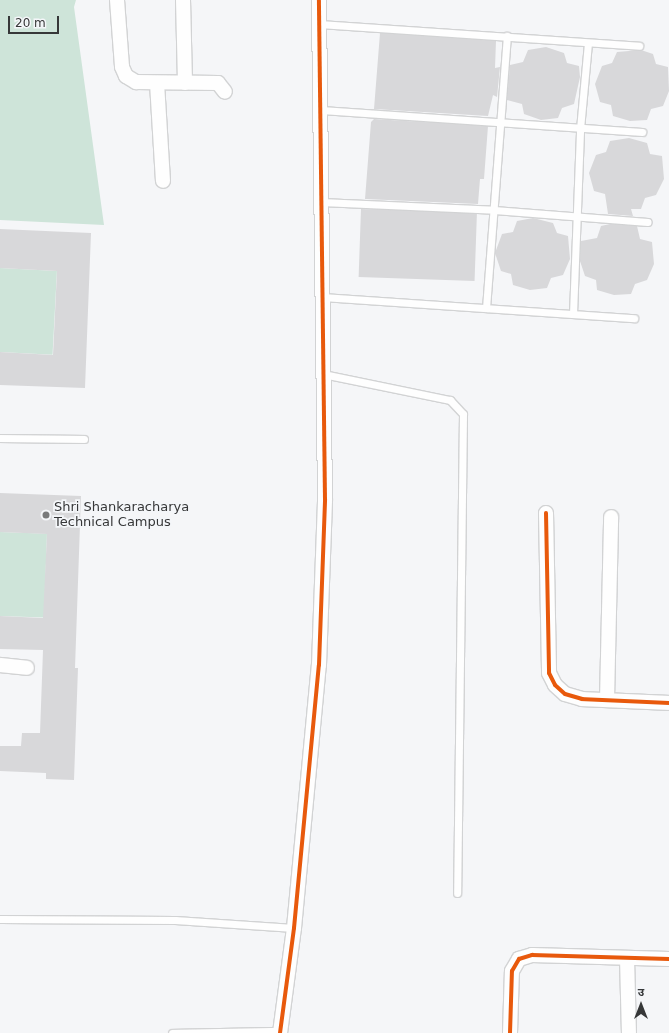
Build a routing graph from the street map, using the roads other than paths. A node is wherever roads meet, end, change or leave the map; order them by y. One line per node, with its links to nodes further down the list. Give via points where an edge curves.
1 (118, 0): 8 (street, via 122,67 126,76 136,82)
2 (182, 0): 9 (street)
3 (319, 0): 4 (street)
4 (319, 24): 5 (lane); 11 (street)
5 (507, 36): 6 (lane); 12 (lane)
6 (588, 44): 7 (lane); 13 (lane)
7 (639, 46)
8 (158, 83): 9 (street); 15 (street)
9 (185, 83): 10 (street, via 218,83)
10 (225, 92)
11 (321, 110): 12 (lane); 16 (street)
12 (498, 122): 13 (lane); 17 (lane)
13 (580, 129): 14 (lane); 18 (lane)
14 (642, 132)
15 (162, 181)
16 (320, 202): 17 (lane); 20 (street)
17 (494, 210): 18 (lane); 21 (lane)
18 (576, 217): 19 (lane); 22 (lane)
19 (648, 222)
20 (322, 298): 21 (lane); 24 (street)
21 (486, 308): 22 (lane)
22 (573, 314): 23 (lane)
23 (634, 318)
24 (323, 374): 33 (lane, via 450,400 463,414); 35 (street, via 325,499 319,665)
25 (0, 438): 26 (lane)
26 (84, 439)
27 (546, 513): 31 (street, via 549,673 554,685 565,694)
28 (611, 517): 31 (street)
29 (0, 665): 30 (street)
30 (27, 668)
31 (607, 700): 32 (street)
32 (669, 703)
33 (457, 893)
34 (0, 919): 35 (lane, via 175,920)
35 (294, 928): 38 (street)
36 (627, 958): 37 (street); 40 (street, via 532,954 519,959 512,971); 41 (street)
37 (669, 959)
38 (280, 1032): 39 (lane)
39 (173, 1033)
40 (510, 1033)
41 (629, 1033)

